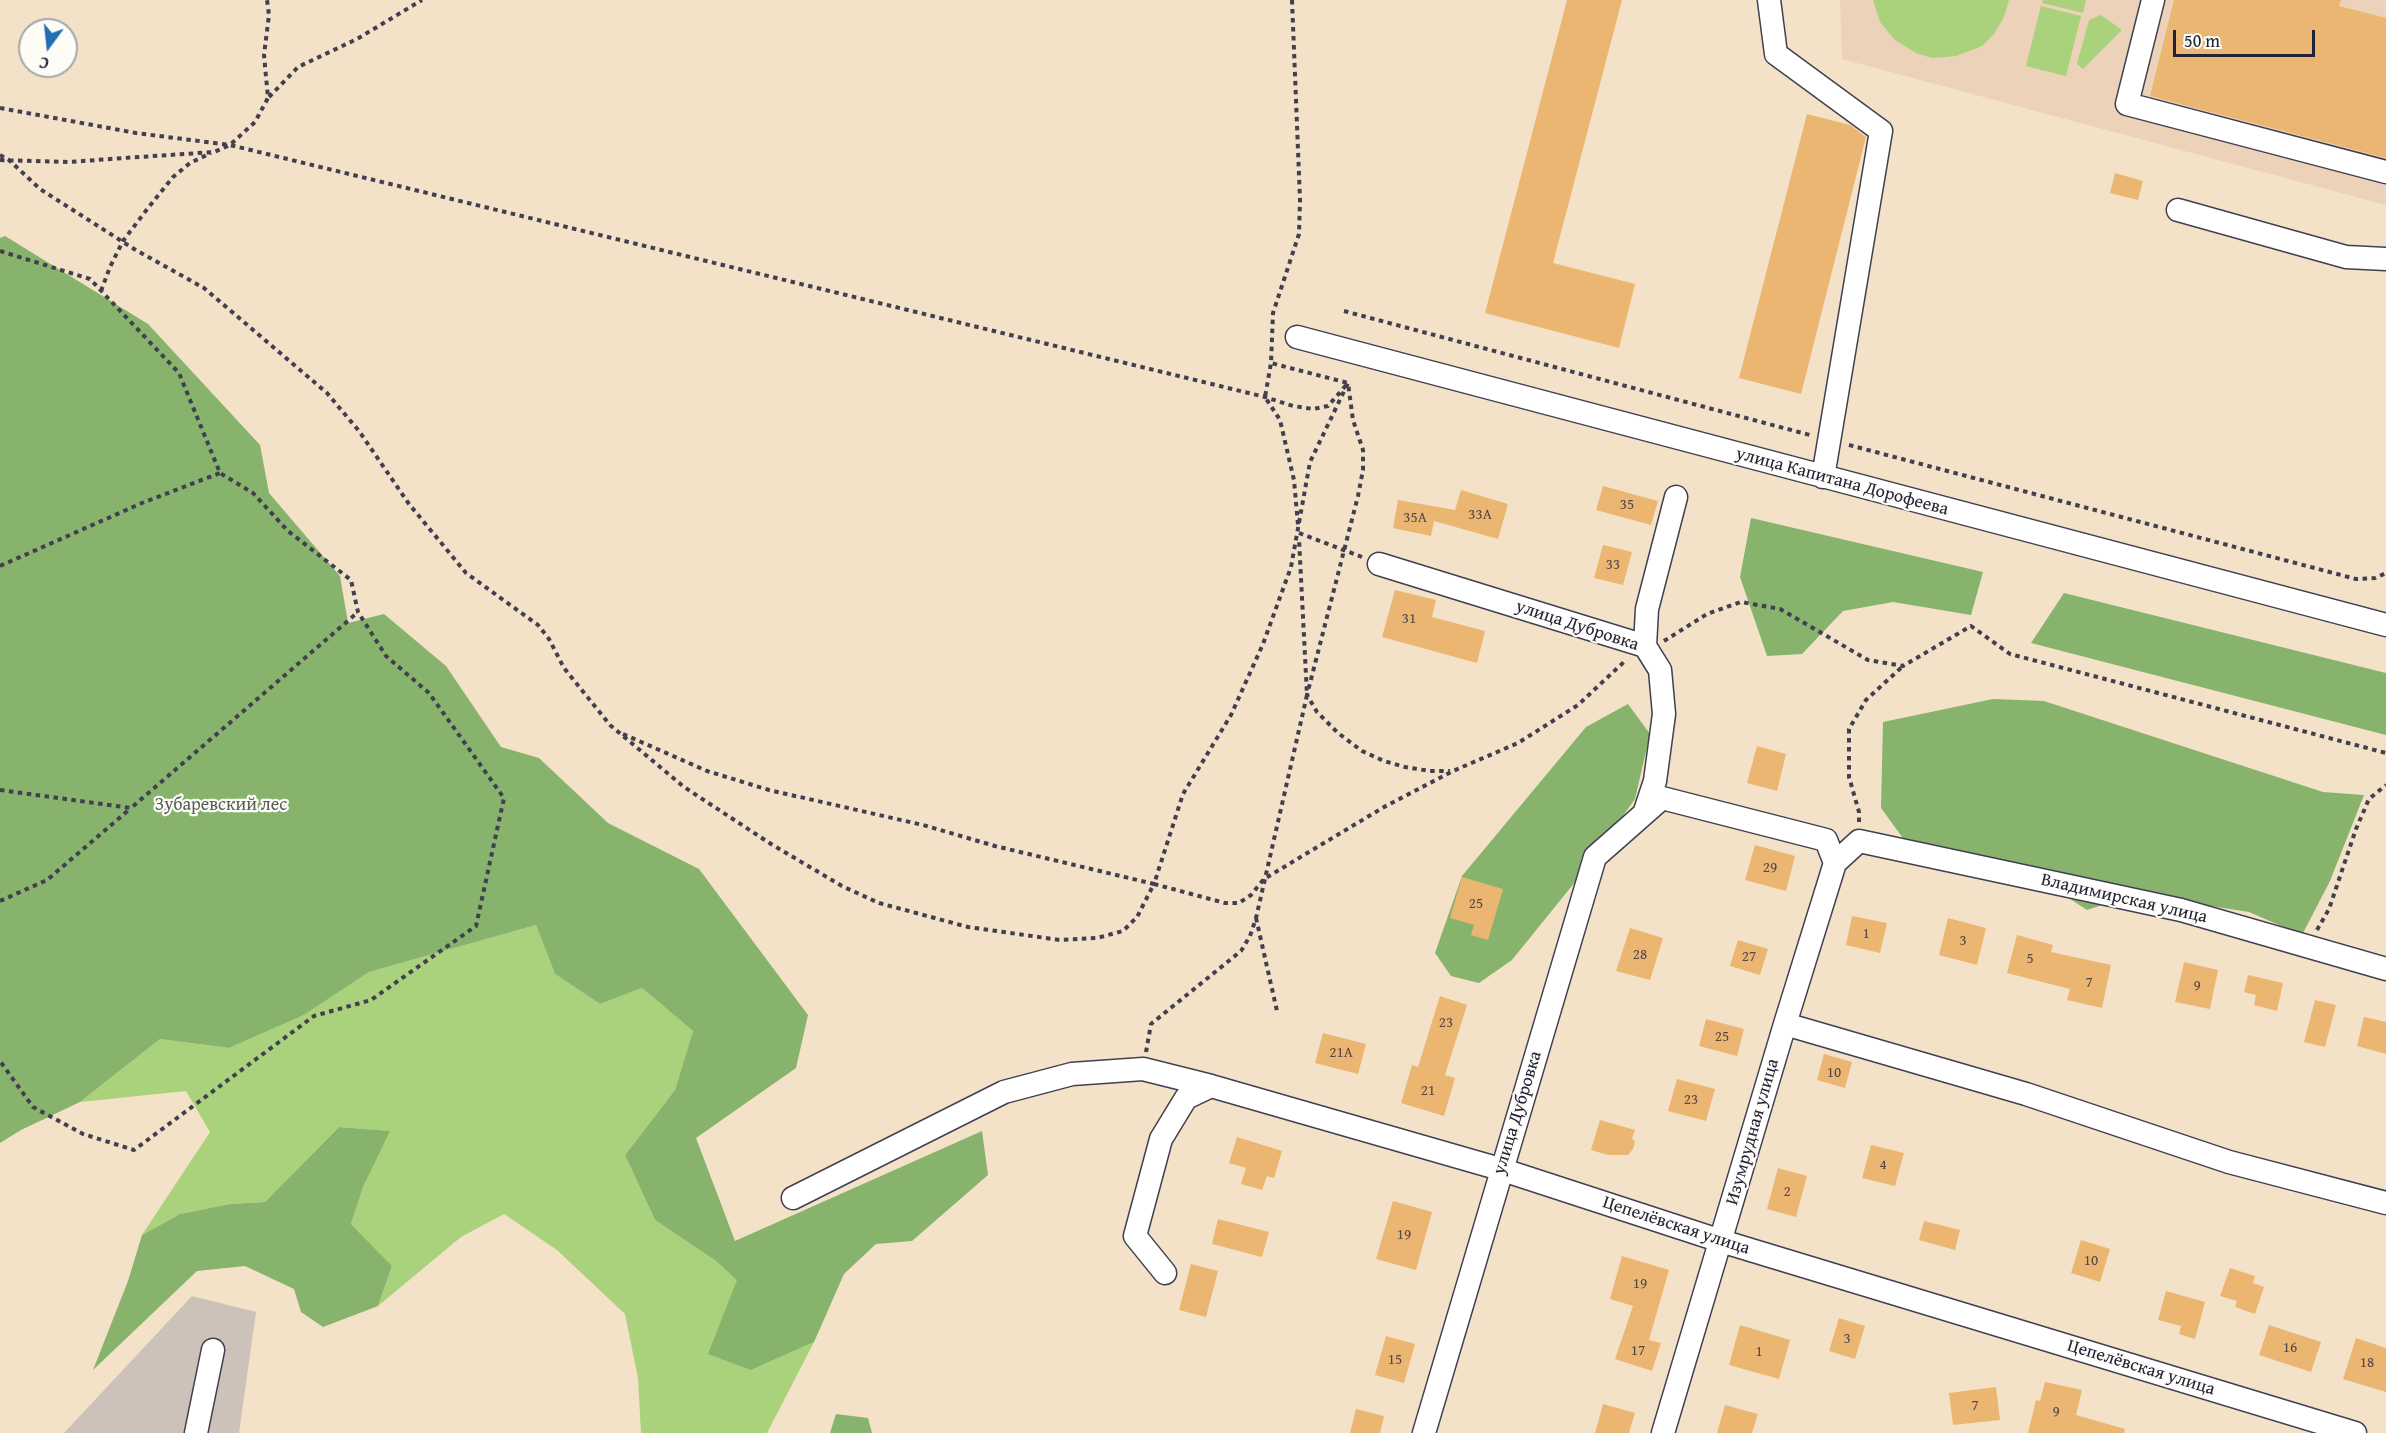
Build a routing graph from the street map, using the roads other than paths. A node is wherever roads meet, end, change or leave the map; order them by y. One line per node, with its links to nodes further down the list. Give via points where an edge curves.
1 (1769, 0): 7 (street, via 1776,54 1881,131)
2 (2152, 0): 3 (street, via 2127,104)
3 (2386, 172)
4 (2178, 210): 5 (street, via 2346,257)
5 (2386, 259)
6 (1298, 337): 7 (street, улица Капитана Дорофеева)
7 (1823, 477): 10 (street, улица Капитана Дорофеева)
8 (1676, 497): 11 (street, via 1647,609)
9 (1379, 564): 11 (street, улица Дубровка)
10 (2386, 625)
11 (1645, 646): 12 (street, улица Дубровка, via 1660,670 1665,714 1655,781)
12 (1645, 813): 13 (street, улица Дубровка, via 1662,798 1815,837 1826,840); 17 (street, улица Дубровка, via 1595,857)
13 (1835, 863): 14 (street, Владимирская улица, via 1859,841 2181,910); 15 (street, Изумрудная улица)
14 (2386, 969)
15 (1785, 1024): 19 (street, via 2026,1094 2229,1162); 20 (street, Изумрудная улица)
16 (1211, 1086): 17 (street, Цепелёвская улица); 18 (street, Цепелёвская улица, via 1143,1069 1072,1074 1004,1092); 21 (street, via 1186,1098 1161,1139 1135,1236)
17 (1500, 1170): 20 (street, Цепелёвская улица); 24 (street, улица Дубровка)
18 (793, 1198)
19 (2386, 1203)
20 (1721, 1241): 25 (street, Изумрудная улица); 26 (street, Цепелёвская улица)
21 (1165, 1274)
22 (213, 1350): 23 (street)
23 (196, 1433)
24 (1424, 1433)
25 (1663, 1433)
26 (2355, 1433)

